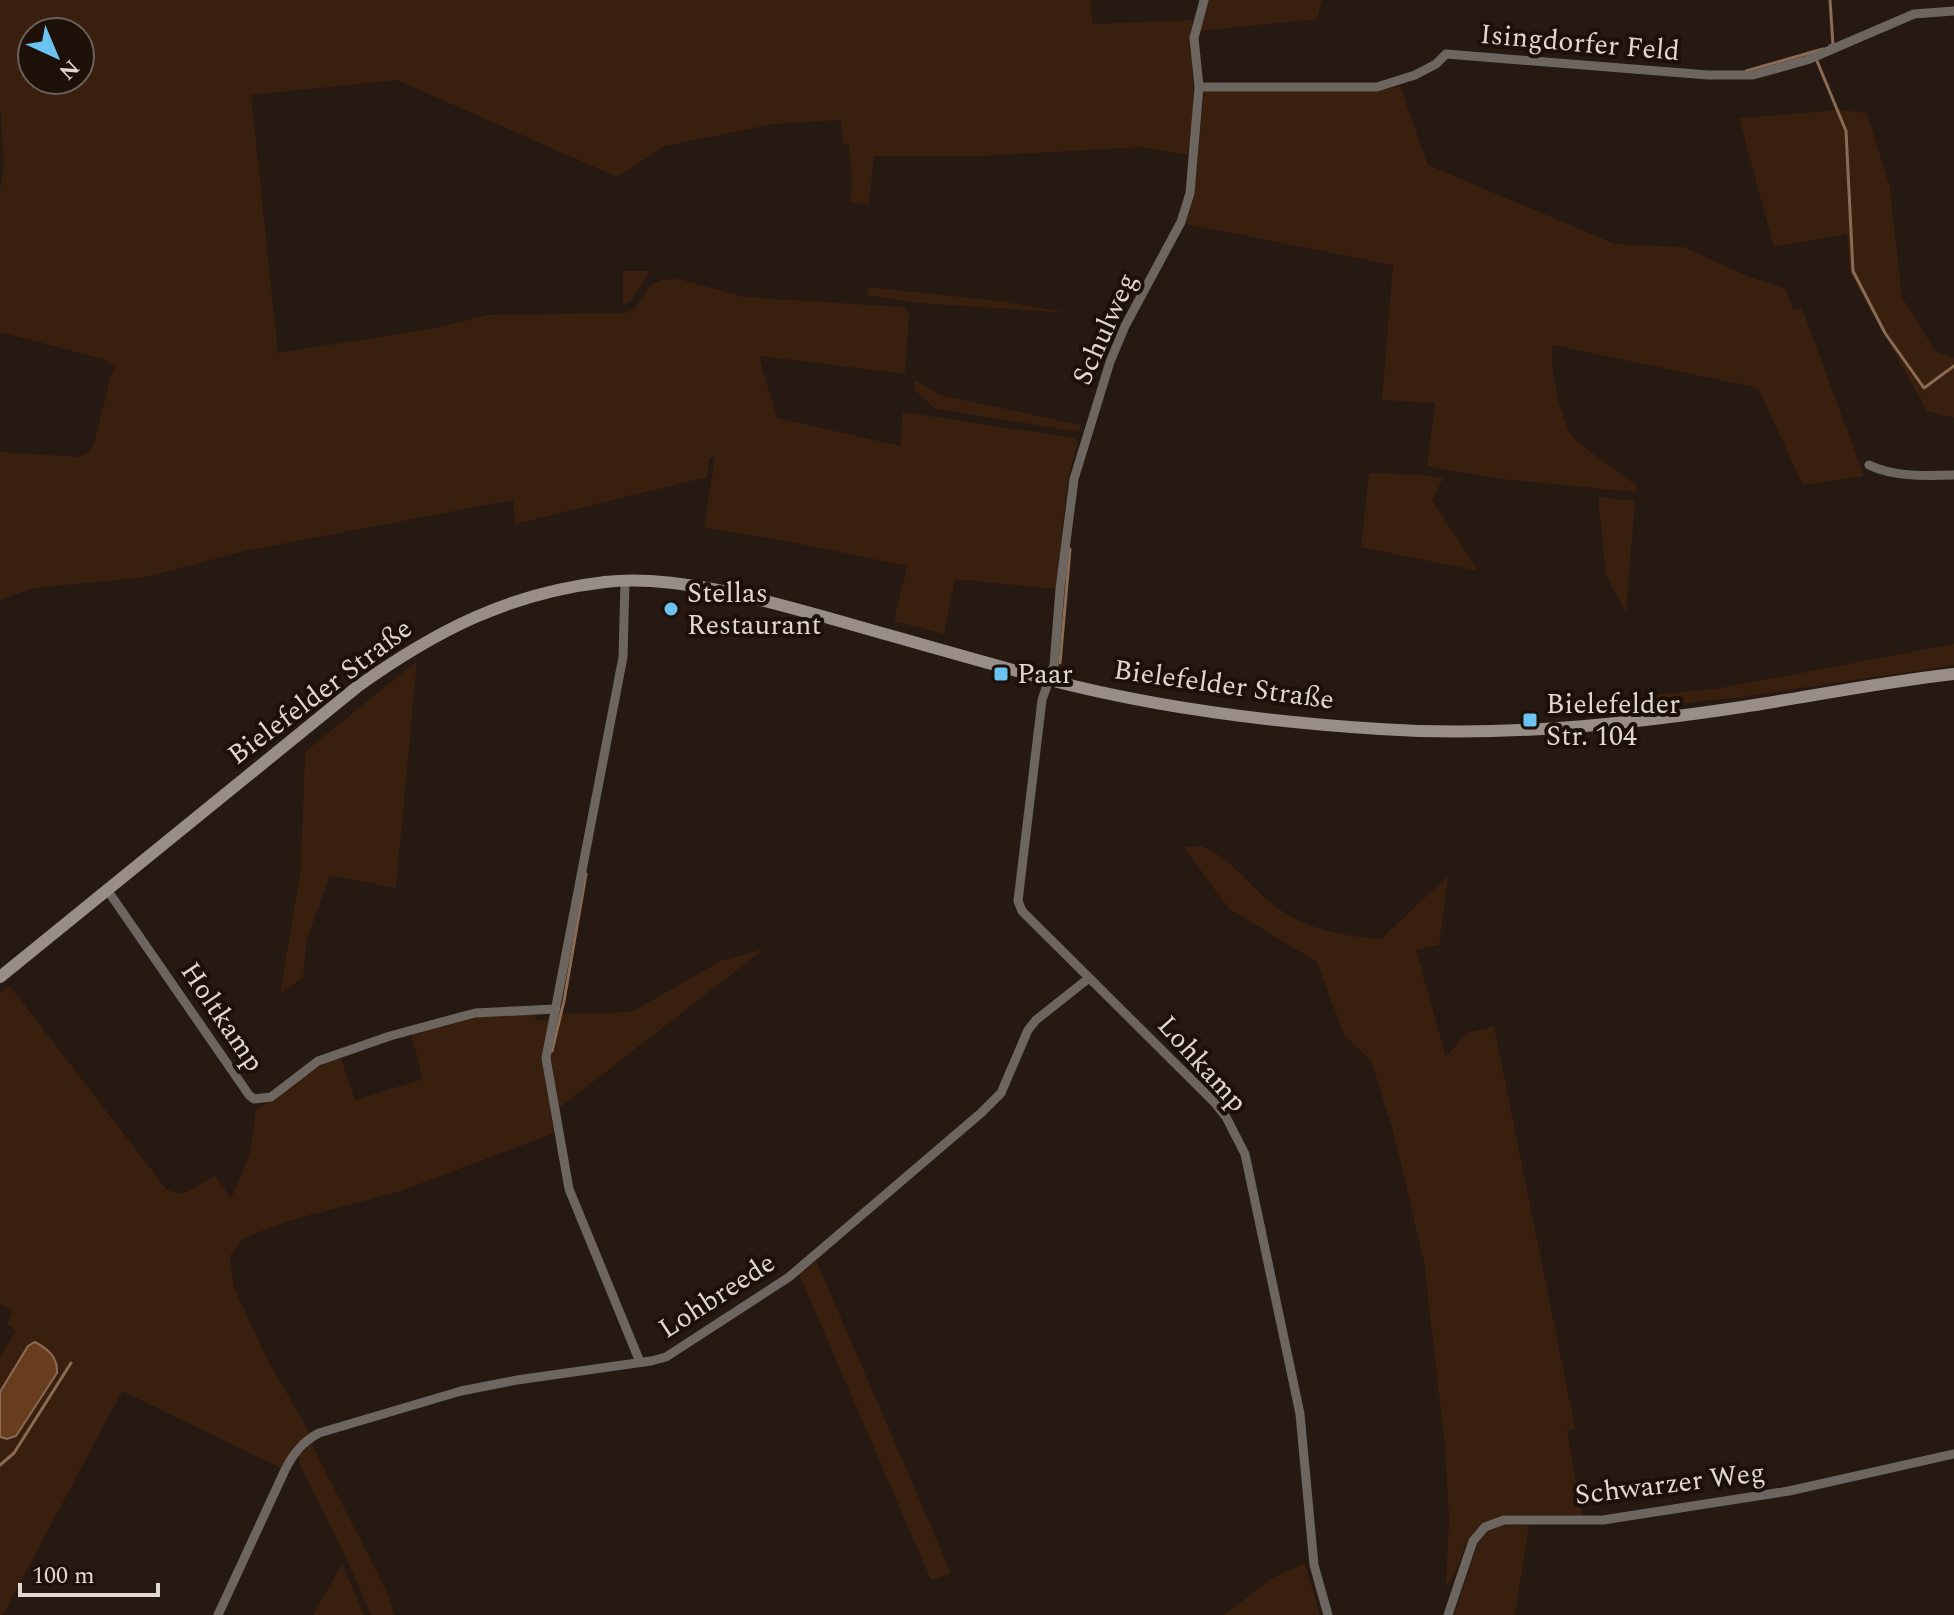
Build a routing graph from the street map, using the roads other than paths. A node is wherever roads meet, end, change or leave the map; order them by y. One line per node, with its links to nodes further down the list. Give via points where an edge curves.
1 (1204, 0): 3 (street, Schulweg, via 1194,38)
2 (1954, 11): 3 (street, Isingdorfer Feld, via 1914,14 1807,60 1753,75 1446,54 1415,75 1377,87)
3 (1199, 87): 8 (street, Schulweg, via 1190,193 1181,222 1110,362 1074,479)
4 (1869, 465): 5 (street, via 1901,473)
5 (1954, 475)
6 (625, 581): 8 (main road, Bielefelder Straße, via 757,598); 9 (main road, Bielefelder Straße, via 505,603 401,655); 12 (street, via 623,657)
7 (1954, 674): 8 (main road, Bielefelder Straße, via 1644,720 1473,731 1258,719)
8 (1049, 680): 11 (street, Lohkamp, via 1042,700 1018,901)
9 (108, 891): 10 (main road, Bielefelder Straße); 12 (street, Holtkamp, via 254,1099 271,1097 318,1061 390,1036 475,1013)
10 (0, 977)
11 (1089, 978): 13 (street, Lohbreede, via 1028,1030 1001,1093 789,1277 666,1357); 16 (street, Lohkamp, via 1215,1103 1245,1154 1300,1414 1314,1565)
12 (556, 1009): 13 (street, via 546,1058 569,1189)
13 (640, 1362): 15 (street, Lohbreede, via 461,1391 308,1439 285,1470)
14 (1954, 1454): 17 (street, Schwarzer Weg, via 1789,1491 1603,1520 1504,1520 1485,1527 1473,1541)
15 (218, 1615)
16 (1328, 1615)
17 (1448, 1615)

